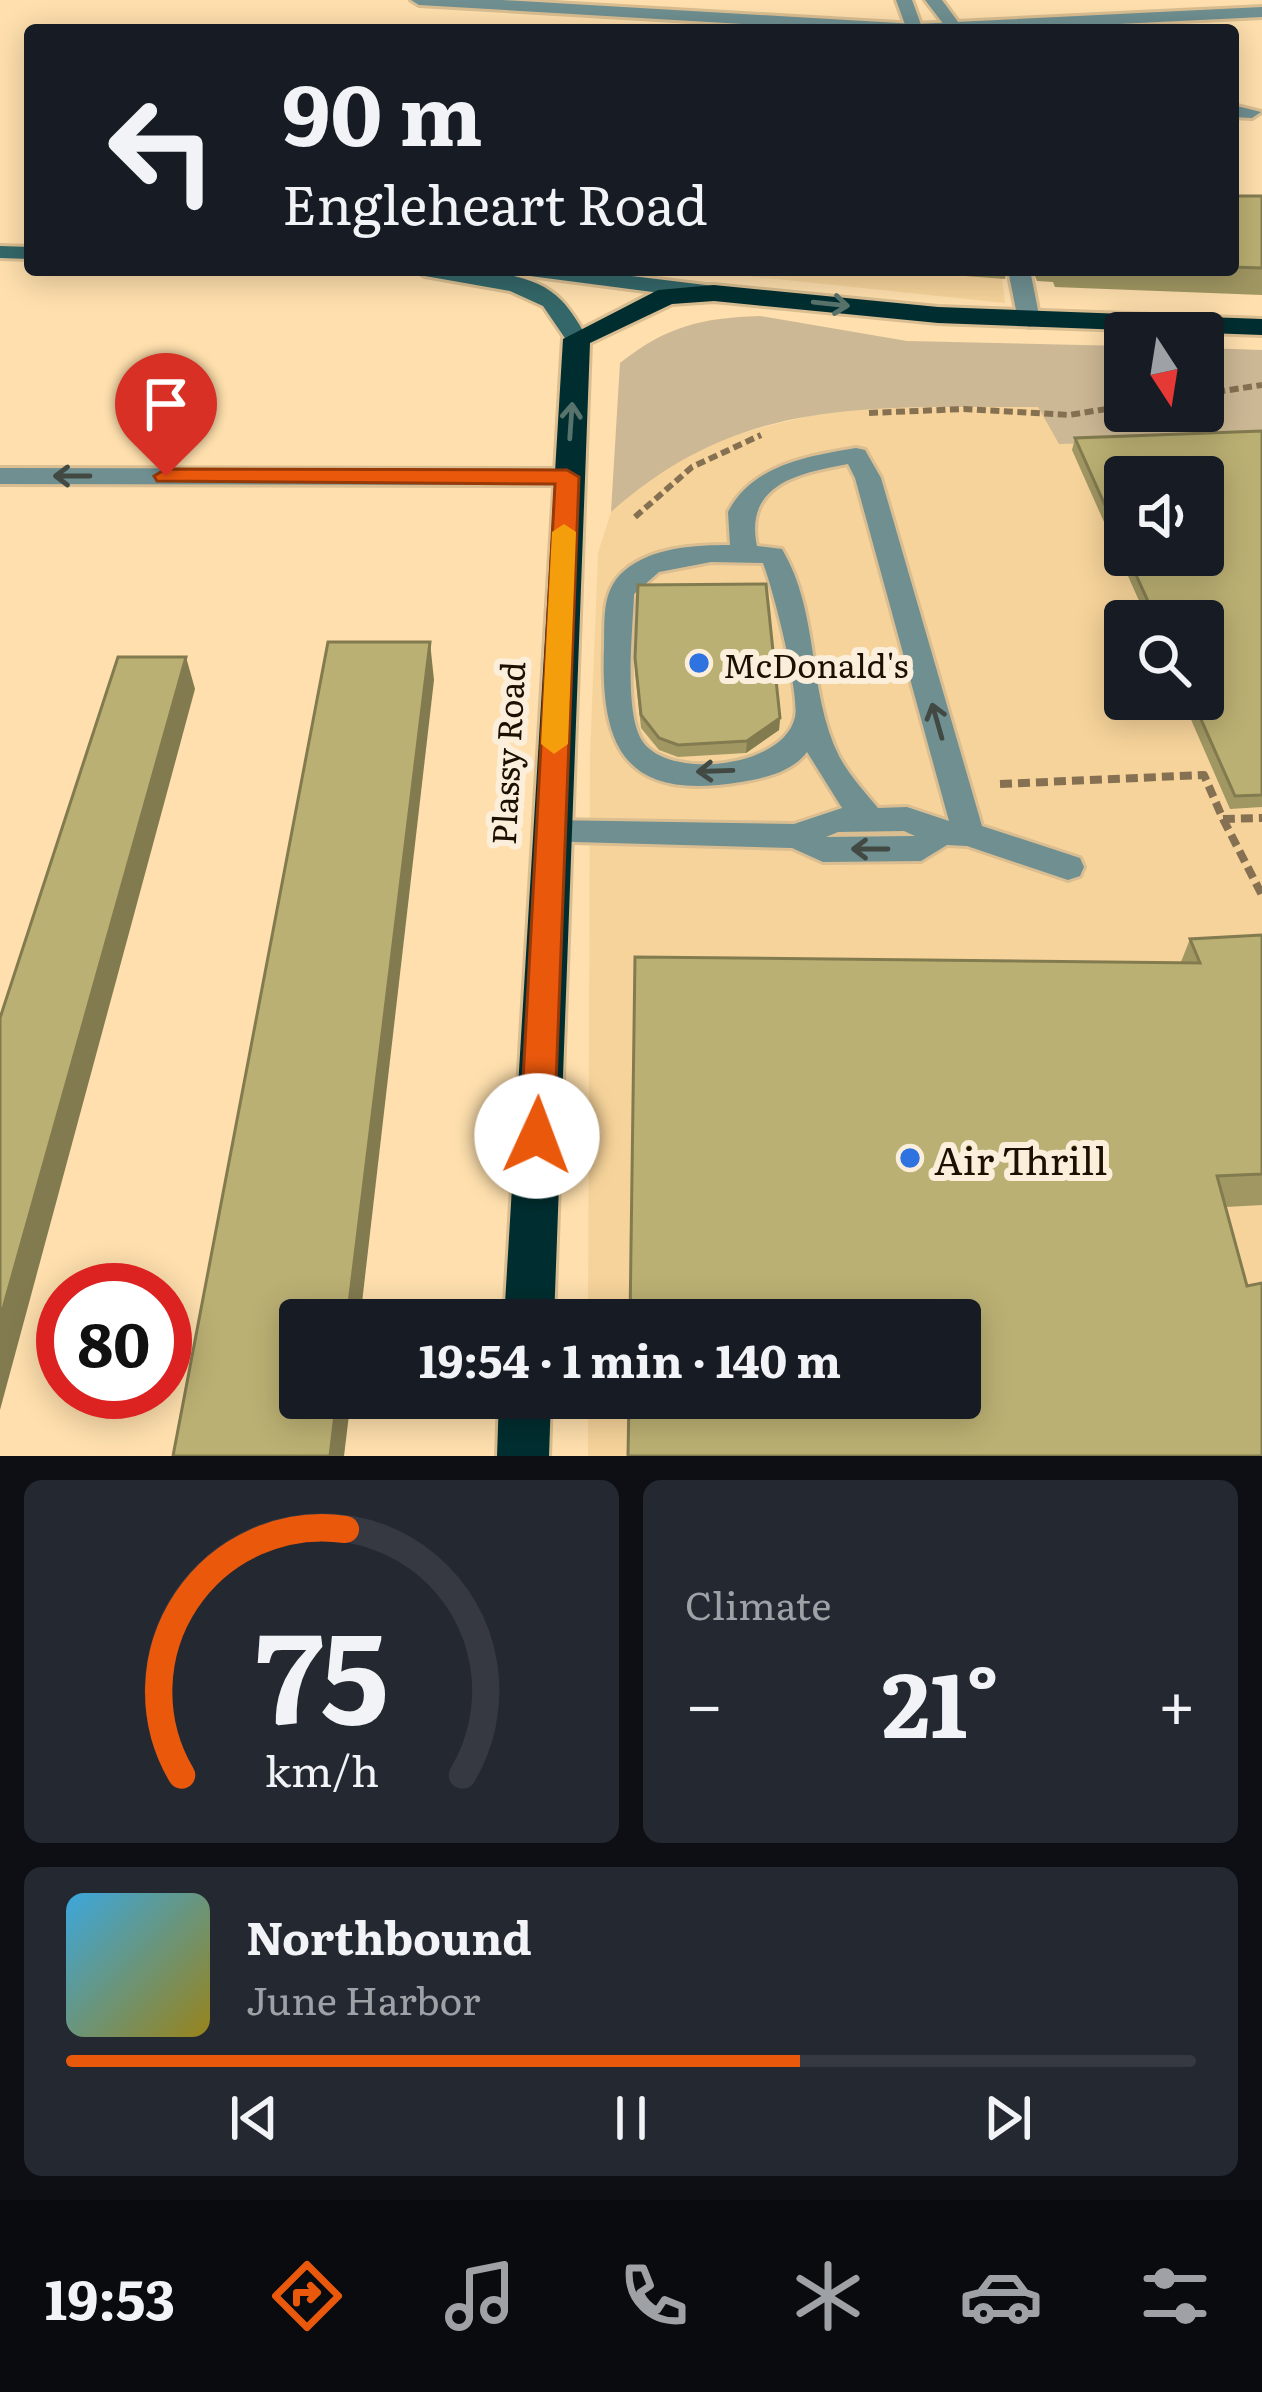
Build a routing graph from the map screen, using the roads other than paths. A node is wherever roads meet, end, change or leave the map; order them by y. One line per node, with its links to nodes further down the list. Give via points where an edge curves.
1 (419, 0): 4 (street)
2 (933, 0): 5 (street)
3 (1262, 12): 6 (street)
4 (829, 24)
5 (952, 24)
6 (1091, 24)
7 (461, 276): 13 (street, via 551,301)
8 (580, 276): 10 (street)
9 (1020, 276): 11 (street)
10 (714, 292): 11 (highway, one-way to 11); 13 (highway, via 667,296)
11 (1029, 320): 12 (highway)
12 (1262, 327)
13 (577, 339): 15 (highway, Plassy Road, one-way to 13)
14 (0, 476): 15 (street, one-way to 14)
15 (567, 477): 19 (highway, Plassy Road)
16 (746, 555): 17 (street, via 773,556 785,579); 17 (street, one-way to 16, via 792,752 760,770 649,765 620,727 620,593 630,576 671,557); 20 (street, one-way to 16, via 955,786 856,455 791,472 753,495 740,520)
17 (808, 720): 18 (street, via 838,788)
18 (869, 818): 20 (street, via 907,819); 21 (street, via 835,820)
19 (550, 832): 21 (street); 23 (highway, Plassy Road)
20 (954, 834): 21 (street, one-way to 21, via 921,849 823,850); 22 (street)
21 (797, 836)
22 (1068, 867)
23 (530, 1299)
24 (524, 1419): 25 (highway)
25 (523, 1456)

